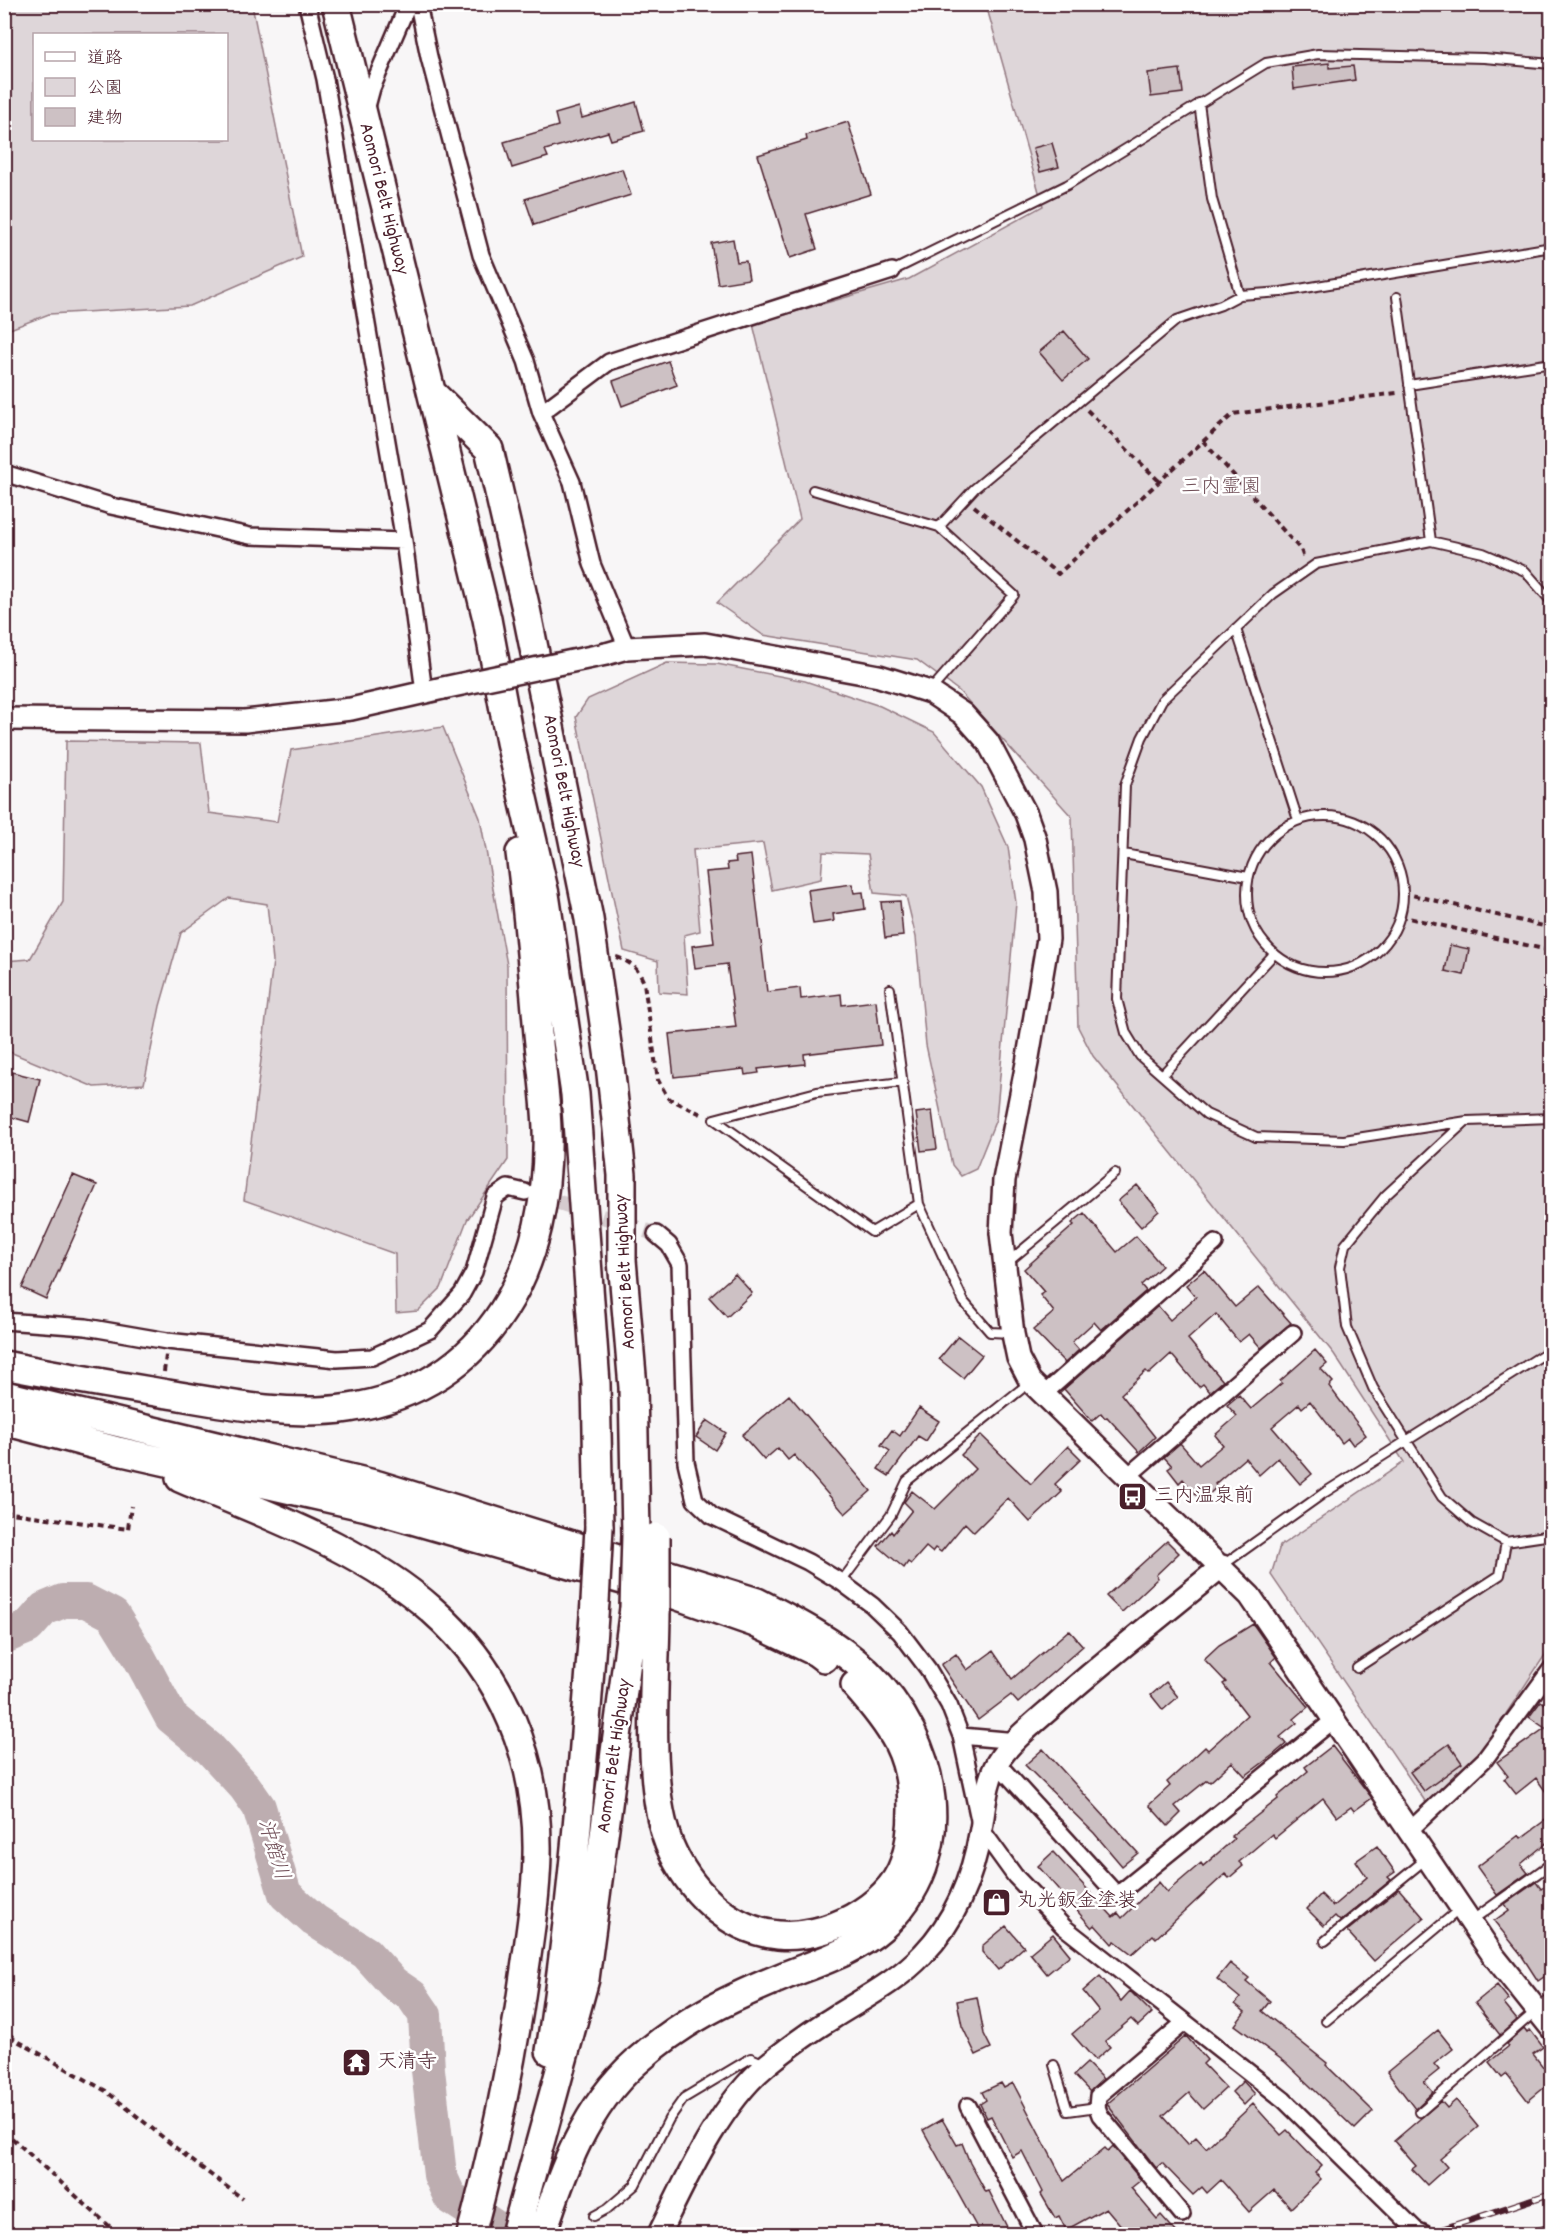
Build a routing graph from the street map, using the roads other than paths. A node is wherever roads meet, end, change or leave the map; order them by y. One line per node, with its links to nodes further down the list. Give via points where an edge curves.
1 (307, 4): 5 (street)
2 (336, 4): 6 (highway, Aomori Belt Highway)
3 (408, 4): 9 (street)
4 (418, 4): 17 (street, via 481,255 526,361)
5 (312, 26): 6 (street); 21 (street, via 325,79)
6 (348, 59): 9 (highway, Aomori Belt Highway)
7 (1551, 64): 8 (lane, via 1484,58 1318,54 1266,63)
8 (1199, 103): 11 (lane, via 1067,184); 12 (lane, via 1212,199)
9 (363, 119): 16 (highway, Aomori Belt Highway)
10 (1551, 247): 12 (lane)
11 (892, 271): 17 (street, via 609,362)
12 (1240, 295): 20 (lane, via 1177,320 964,498)
13 (1397, 297): 15 (lane)
14 (1551, 363): 15 (lane)
15 (1410, 388): 22 (lane)
16 (432, 393): 29 (highway, Aomori Belt Highway, via 487,619); 60 (highway, Aomori Belt Highway, bridge, via 489,449 589,919 622,1175 622,1260 633,1387 651,1470)
17 (542, 413): 25 (street, via 572,482 592,564)
18 (4, 473): 21 (street, via 111,506 250,536)
19 (813, 490): 20 (lane)
20 (939, 527): 27 (lane, via 1014,595)
21 (404, 540): 26 (street)
22 (1431, 541): 23 (lane, via 1483,553 1525,571); 24 (lane, via 1316,564 1273,594)
23 (1551, 602)
24 (1236, 629): 30 (lane); 31 (lane, via 1162,700 1142,738 1125,785)
25 (627, 648): 26 (street, bridge); 27 (street, via 705,644 879,676)
26 (434, 690): 28 (street, via 351,709 245,721)
27 (930, 692): 44 (street, via 963,714 988,742 1026,814 1046,892 1048,939 1004,1180 1001,1233)
28 (4, 718)
29 (510, 742): 49 (highway, via 547,1130 542,1212 528,1262 512,1300 487,1333 458,1362 423,1385 348,1408 291,1410 209,1401); 82 (highway, Aomori Belt Highway, bridge, via 545,894 575,1094 596,1384 599,1527 581,1785 560,1984)
30 (1298, 820): 32 (lane, via 1275,833 1258,853); 33 (lane, via 1324,815 1351,819 1375,832 1392,853 1402,878 1400,916 1383,948 1364,963 1342,971 1294,967)
31 (1124, 854): 32 (lane); 35 (lane, via 1117,999 1126,1034 1140,1056)
32 (1248, 877): 33 (lane, via 1246,898 1251,919)
33 (1274, 954): 35 (lane)
34 (890, 989): 36 (lane)
35 (1162, 1075): 38 (lane, via 1206,1114 1256,1137 1344,1140)
36 (902, 1082): 41 (lane); 41 (lane, via 817,1092 714,1119 872,1232)
37 (1551, 1118): 38 (lane)
38 (1467, 1121): 53 (lane, via 1385,1196 1345,1245 1340,1267 1347,1327 1373,1388)
39 (1115, 1173): 44 (lane)
40 (525, 1192): 45 (street, via 508,1188 495,1197 474,1272 462,1294 430,1330 372,1358 337,1359)
41 (919, 1203): 46 (lane, via 964,1302 990,1332)
42 (656, 1234): 59 (street, via 669,1245 680,1264 686,1462 695,1500 712,1516)
43 (1215, 1243): 50 (street)
44 (1005, 1265): 46 (street)
45 (4, 1321)
46 (1013, 1334): 50 (street, via 1018,1358)
47 (1293, 1334): 55 (street)
48 (1551, 1349): 53 (lane)
49 (4, 1365)
50 (1037, 1388): 55 (street); 59 (lane, via 907,1481 891,1515)
51 (4, 1395): 89 (highway, via 378,1485 757,1602 806,1626 868,1673 894,1703 913,1734 927,1772 934,1810 918,1880 903,1904 880,1929 850,1949 709,2008 634,2063 604,2097 575,2144)
52 (4, 1421): 54 (highway)
53 (1405, 1442): 57 (lane, via 1442,1497 1472,1523); 58 (lane, via 1324,1493)
54 (118, 1451): 60 (highway, via 367,1507 675,1596 755,1623 816,1652 852,1682 874,1707 899,1744 912,1788 912,1827 903,1865 881,1898 851,1920 815,1932 779,1935 746,1927 712,1907 686,1877 669,1842 658,1796); 86 (highway, via 329,1543 385,1576 431,1609 463,1640 490,1674 513,1720 528,1766 535,1809 537,1856 532,1918 494,2148)
55 (1128, 1476): 58 (street)
56 (1551, 1535): 57 (lane)
57 (1506, 1542): 61 (lane, via 1500,1575)
58 (1222, 1566): 63 (street, via 1250,1596); 65 (street, via 1104,1662)
59 (841, 1582): 64 (street, via 893,1625 921,1660 950,1705)
60 (645, 1609): 82 (highway, Aomori Belt Highway, via 585,1979)
61 (1357, 1668)
62 (1551, 1668): 68 (street, via 1485,1759)
63 (1335, 1719): 66 (street, via 1117,1895); 68 (street)
64 (961, 1736): 65 (street); 67 (street)
65 (1017, 1741): 66 (street)
66 (996, 1763): 67 (street)
67 (981, 1828): 75 (street, via 1015,1876 1064,1927); 77 (street, via 962,1900 923,1955 883,1987)
68 (1408, 1832): 69 (street)
69 (1427, 1859): 71 (street); 72 (lane)
70 (1551, 1863): 71 (lane)
71 (1466, 1915): 73 (street); 74 (lane)
72 (1325, 1941)
73 (1544, 2004): 76 (street); 81 (lane)
74 (1326, 2021)
75 (1185, 2022): 80 (street, via 1098,2096); 92 (street, via 1284,2100)
76 (1551, 2030)
77 (767, 2065): 84 (lane, via 751,2058 684,2098 634,2185); 90 (street, via 737,2098 696,2158)
78 (1054, 2065): 80 (lane, via 1068,2111)
79 (968, 2106): 91 (street)
80 (1097, 2107): 83 (street)
81 (1420, 2112)
82 (531, 2177): 88 (highway, Aomori Belt Highway)
83 (1182, 2214)
84 (594, 2216)
85 (1551, 2229): 87 (lane)
86 (471, 2233)
87 (1538, 2234)
88 (515, 2235)
89 (542, 2235)
90 (659, 2235)
91 (1035, 2235)
92 (1425, 2235)

